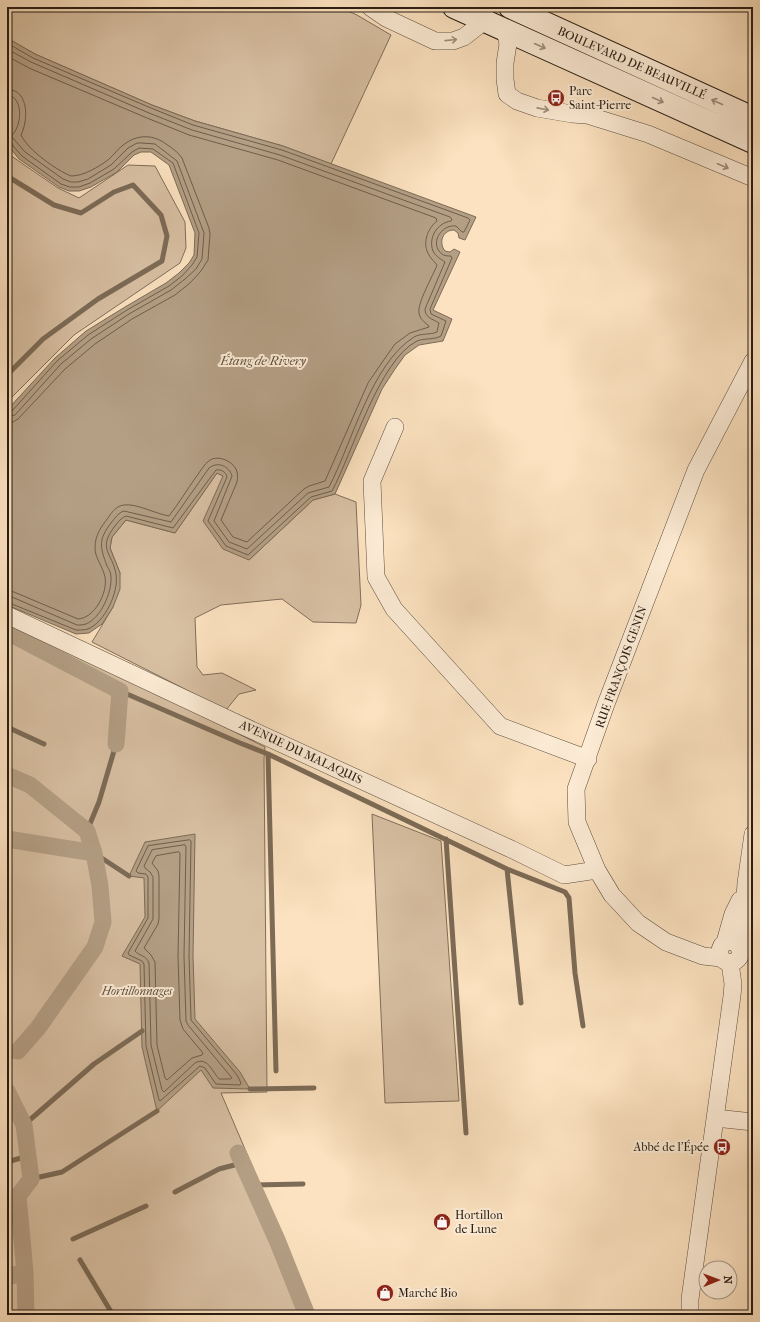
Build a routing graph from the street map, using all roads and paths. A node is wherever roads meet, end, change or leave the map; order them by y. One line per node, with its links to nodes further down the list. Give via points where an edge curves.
1 (370, 7): 4 (street, one-way to 4, via 386,18 435,41 464,38 478,26)
2 (454, 7): 4 (main road, BOULEVARD DE BEAUVILLÉ)
3 (510, 7): 6 (main road, BOULEVARD DE BEAUVILLÉ, one-way to 3)
4 (483, 13): 5 (main road, BOULEVARD DE BEAUVILLÉ)
5 (505, 30): 7 (main road, BOULEVARD DE BEAUVILLÉ, one-way to 7); 8 (street, one-way to 8, via 508,44 505,63 507,94 517,101 537,108 587,115 648,134)
6 (753, 118)
7 (753, 142)
8 (753, 178)
9 (753, 361): 12 (street, RUE FRANÇOIS GENIN, via 696,470 606,704)
10 (395, 427): 12 (street, via 372,481 376,577 394,608 500,726)
11 (7, 615): 14 (street, AVENUE DU MALAQUIS, via 564,875)
12 (588, 759): 14 (street, RUE FRANÇOIS GENIN, via 576,789 577,822)
13 (753, 834): 15 (street, via 746,883)
14 (597, 870): 15 (street, RUE FRANÇOIS GENIN, via 612,895 638,923 666,942 682,949)
15 (728, 952): 16 (street, via 733,984)
16 (715, 1118): 17 (street); 18 (street, via 690,1299)
17 (753, 1122)
18 (690, 1315)

